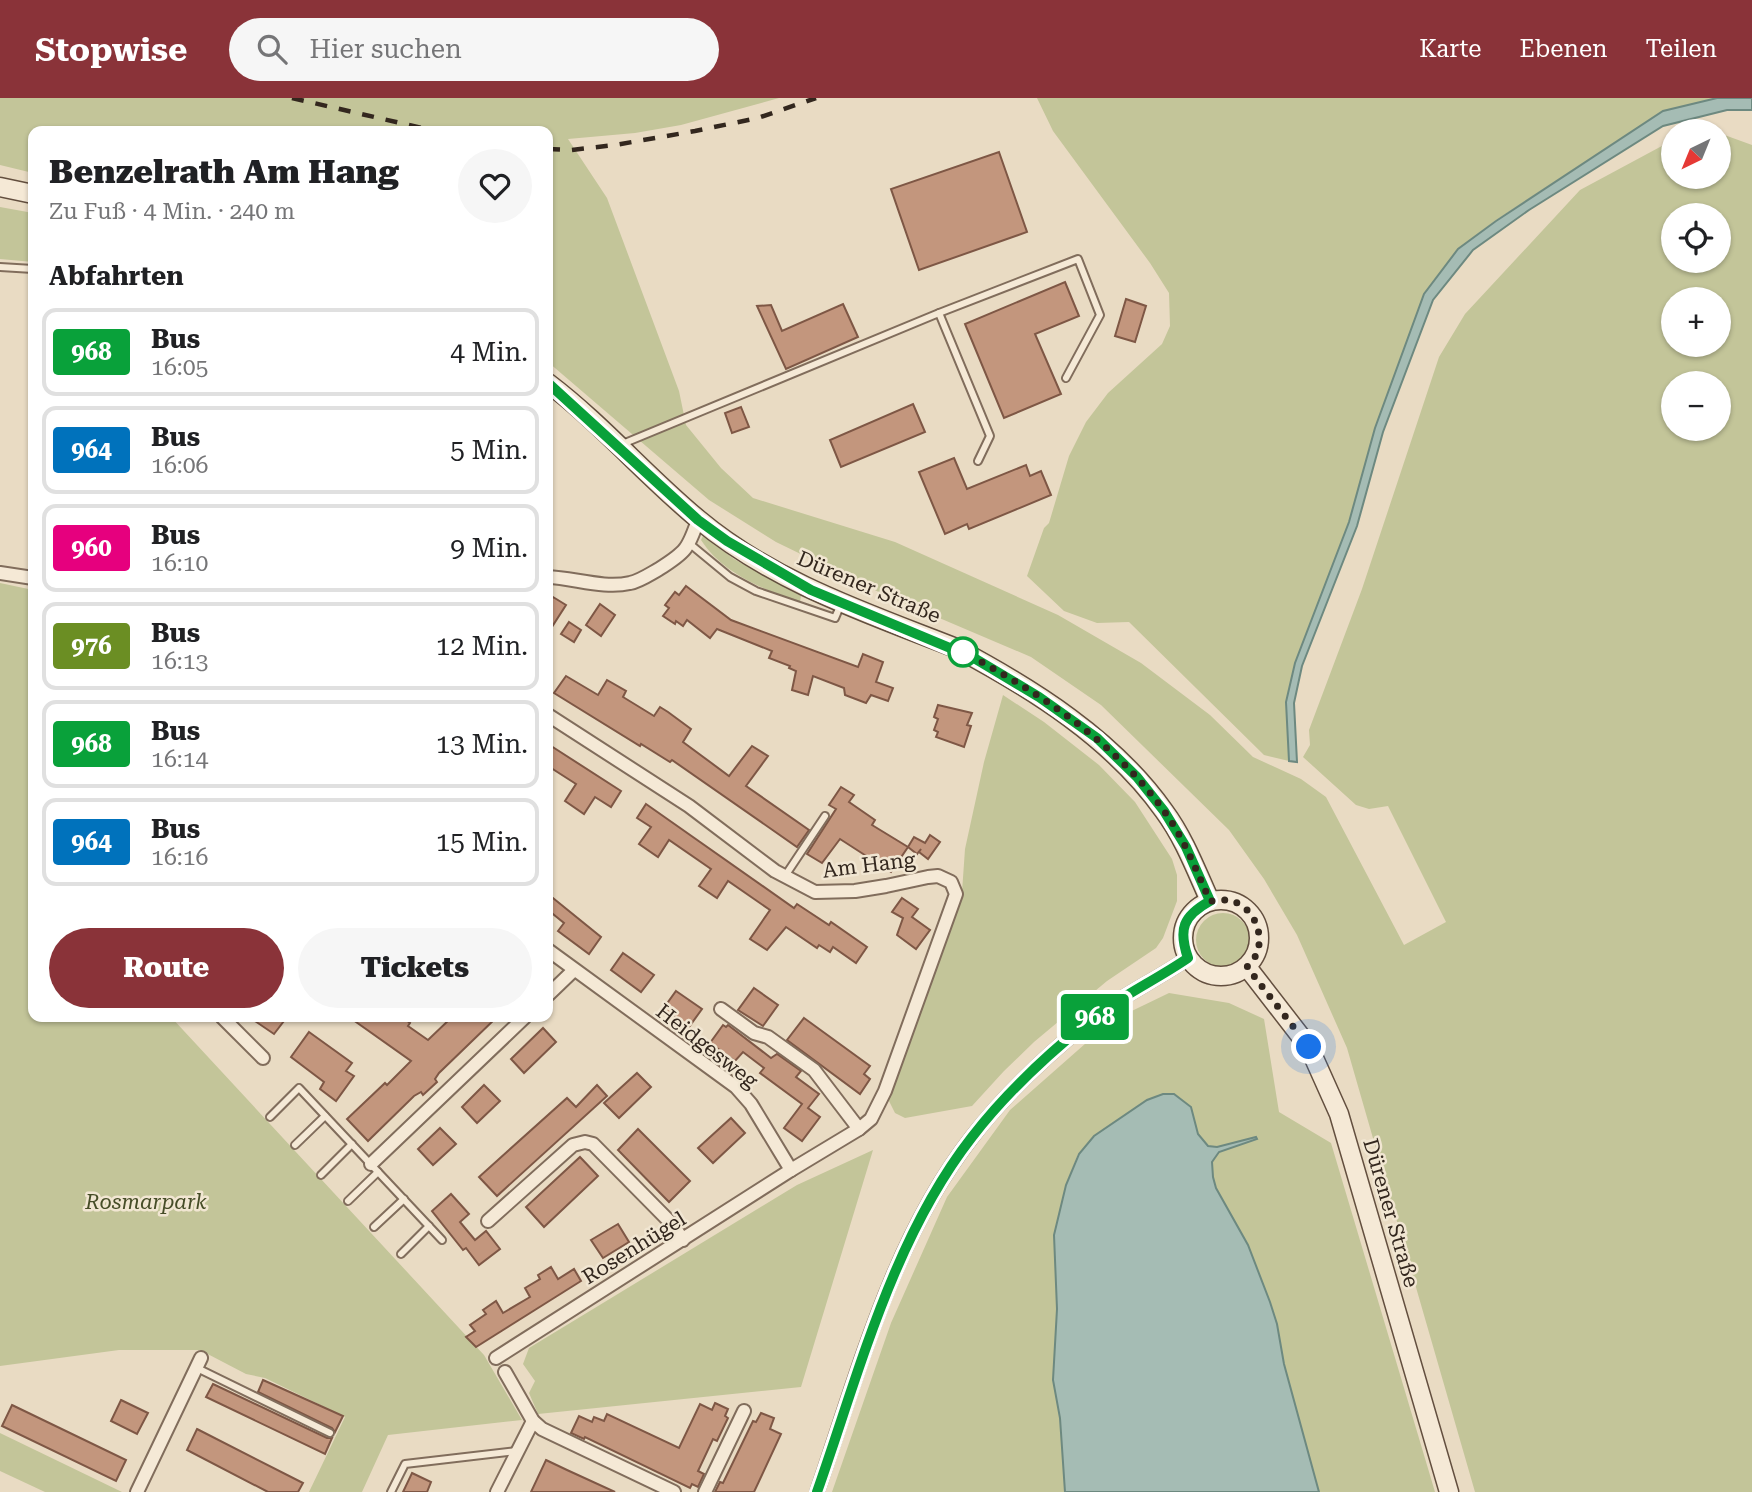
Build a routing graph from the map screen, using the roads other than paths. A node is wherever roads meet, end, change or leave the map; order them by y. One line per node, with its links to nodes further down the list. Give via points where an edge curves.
1 (0, 187): 2 (main road)
2 (28, 193)
3 (0, 267): 4 (lane)
4 (28, 269)
5 (939, 313): 6 (lane, via 1077,259 1100,315); 8 (lane); 9 (lane, via 989,436)
6 (1066, 378)
7 (553, 388): 8 (main road, Dürener Straße)
8 (618, 446): 10 (main road, Dürener Straße)
9 (978, 461)
10 (698, 520): 11 (street); 15 (main road, Dürener Straße, via 785,576)
11 (690, 544): 14 (street, via 682,554 631,583); 15 (lane, via 730,577 774,598 835,618)
12 (0, 573): 13 (street)
13 (28, 577)
14 (553, 578)
15 (842, 603): 19 (main road, Dürener Straße, via 974,658 1097,738 1164,811)
16 (553, 718): 18 (street, Am Hang, via 689,806)
17 (825, 816): 18 (lane)
18 (785, 876): 31 (street, Am Hang, via 816,892 855,891 938,876 955,888 885,1091 871,1119)
19 (1210, 901): 21 (main road, via 1194,909 1186,921 1182,940); 22 (main road, via 1229,900 1254,917 1260,934 1258,950)
20 (553, 954): 23 (street, Heidgesweg)
21 (1188, 958): 22 (main road, via 1216,977); 57 (street, via 1091,1020 1020,1082 971,1137 936,1191 892,1276)
22 (1247, 967): 58 (main road, Dürener Straße, via 1309,1047 1339,1114)
23 (574, 970): 24 (street); 35 (street, Heidgesweg, via 736,1087)
24 (553, 990)
25 (721, 1009): 31 (street, Heidgesweg, via 814,1070)
26 (227, 1022): 28 (street)
27 (520, 1022): 34 (street)
28 (263, 1058)
29 (325, 1116): 30 (lane, via 299,1088); 32 (lane); 33 (lane)
30 (270, 1117)
31 (859, 1129): 35 (street)
32 (352, 1144): 34 (lane); 36 (lane)
33 (295, 1145)
34 (374, 1168): 37 (lane); 38 (lane)
35 (791, 1170): 43 (street, Rosenhügel)
36 (321, 1175)
37 (404, 1199): 40 (lane); 41 (lane)
38 (348, 1200)
39 (488, 1221): 43 (street, via 573,1145 585,1142 593,1144)
40 (429, 1226): 42 (lane); 44 (lane)
41 (374, 1227)
42 (442, 1240)
43 (683, 1240): 45 (street, Rosenhügel)
44 (401, 1254)
45 (496, 1358)
46 (198, 1363): 50 (lane); 52 (street)
47 (505, 1372): 49 (street)
48 (744, 1411): 56 (street)
49 (533, 1421): 51 (street); 55 (street)
50 (330, 1433)
51 (517, 1451): 53 (lane, via 405,1464); 54 (street)
52 (137, 1492)
53 (391, 1492)
54 (497, 1492)
55 (674, 1492)
56 (705, 1492)
57 (817, 1492)
58 (1448, 1492)

